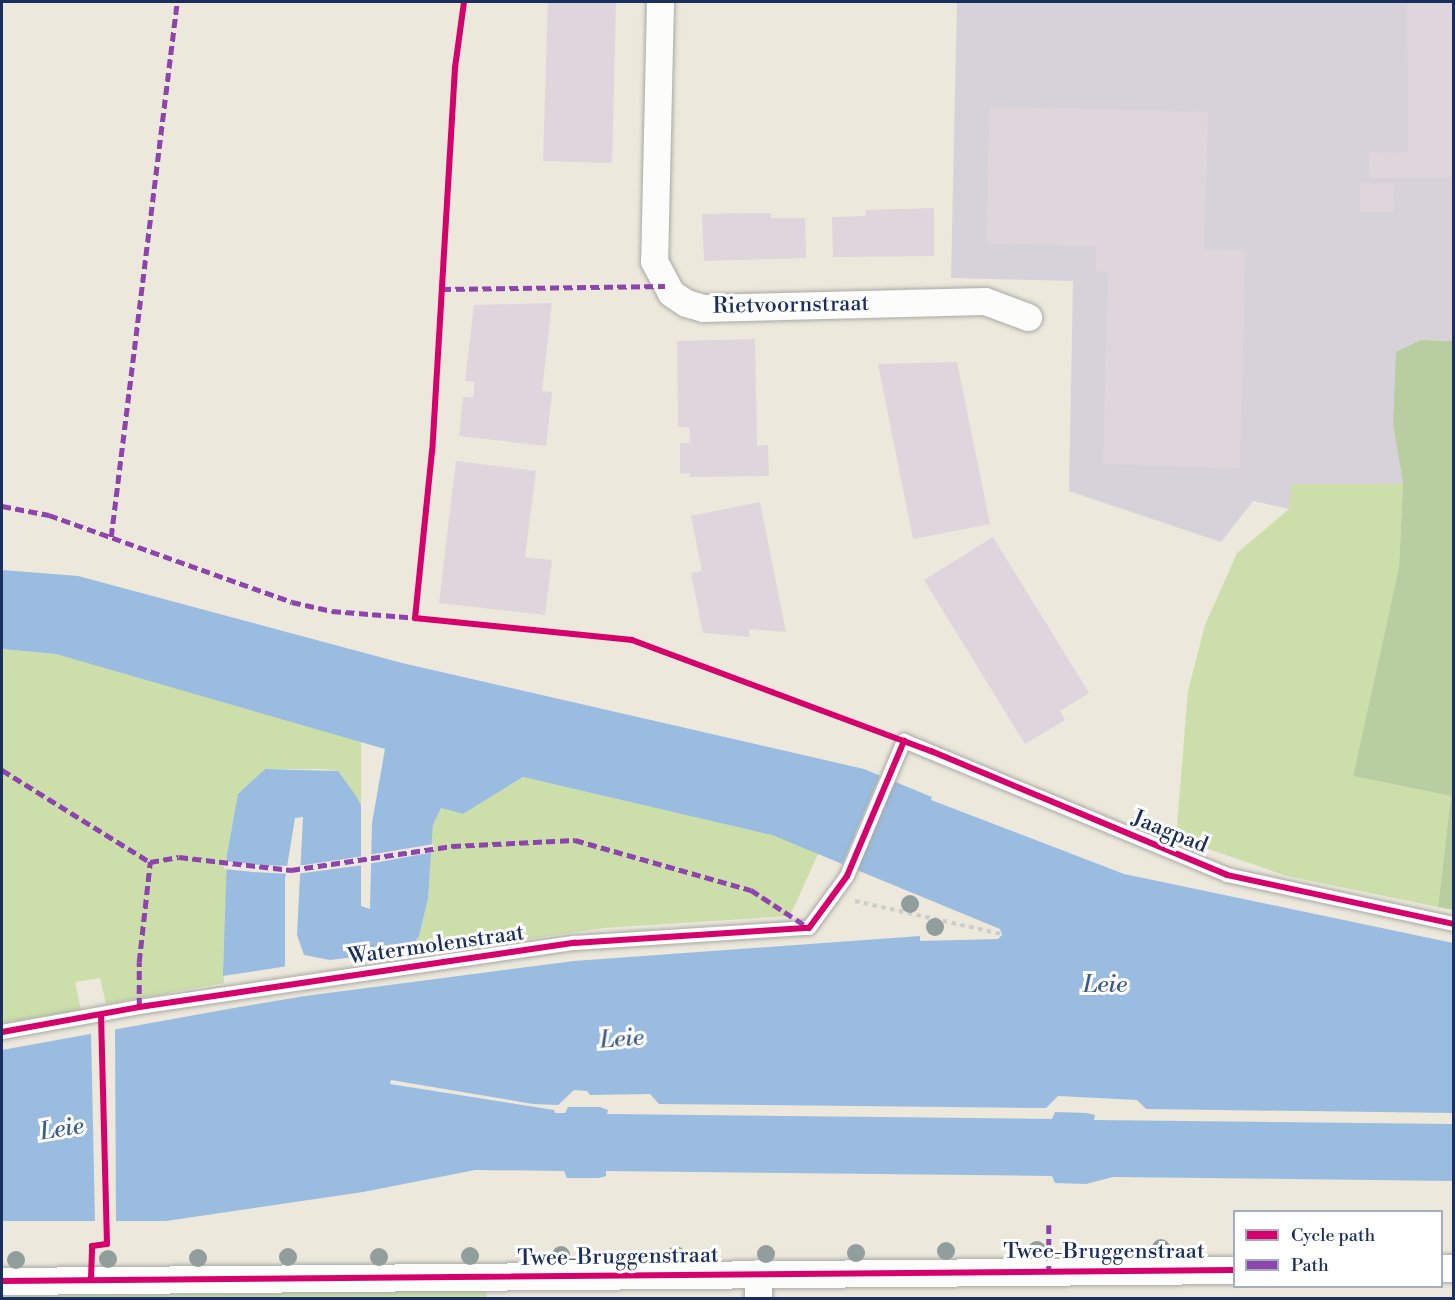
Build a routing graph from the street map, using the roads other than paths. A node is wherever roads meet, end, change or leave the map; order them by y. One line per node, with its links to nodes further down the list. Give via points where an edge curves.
1 (660, 2): 2 (street, Rietvoornstraat, via 654,261 671,293 703,308 985,301)
2 (1028, 317)
3 (896, 759): 4 (lane, Jaagpad, via 904,741 1227,875); 5 (lane, Watermolenstraat, via 849,870 809,928 574,943 139,1007)
4 (1454, 924)
5 (2, 1032)
6 (1233, 1270): 8 (street, Twee-Bruggenstraat)
7 (2, 1281): 8 (street, Twee-Bruggenstraat)
8 (758, 1286)

